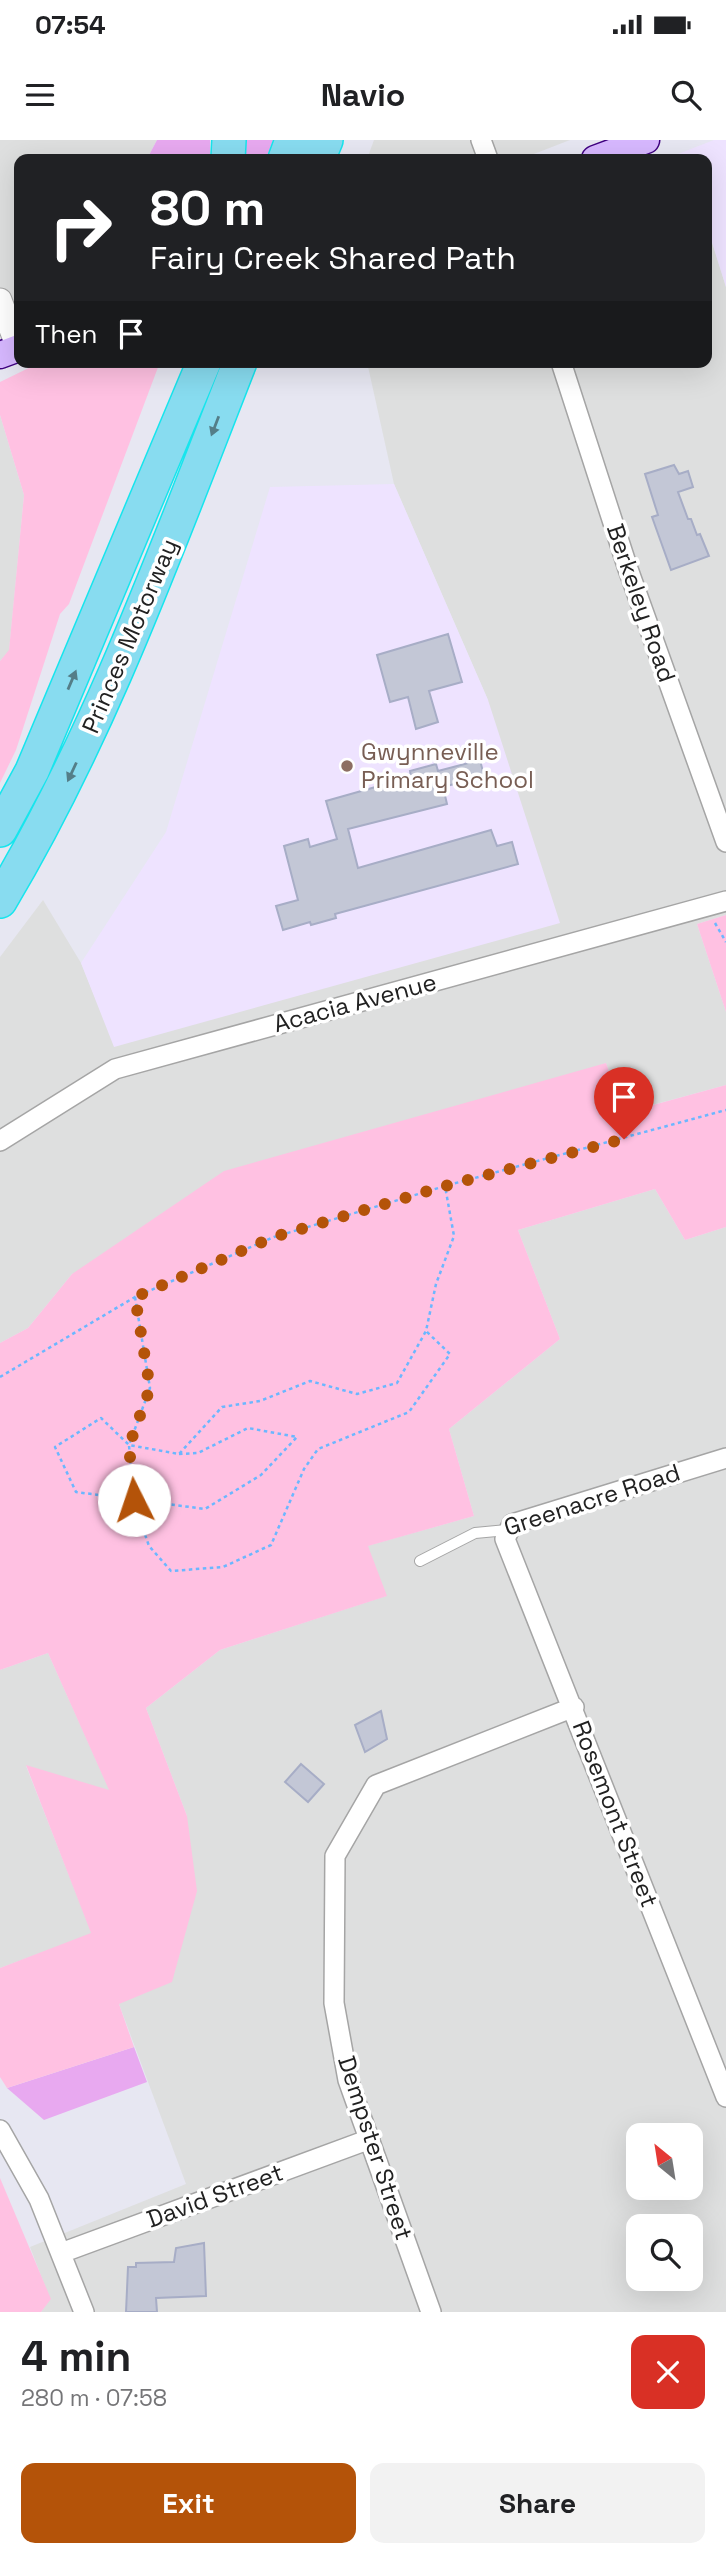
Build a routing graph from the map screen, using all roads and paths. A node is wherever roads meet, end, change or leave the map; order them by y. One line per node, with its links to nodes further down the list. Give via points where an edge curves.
1 (646, 140): 2 (main road)
2 (608, 154)
3 (0, 300): 4 (street)
4 (12, 350)
5 (186, 368): 9 (highway)
6 (202, 368): 9 (highway, Princes Motorway)
7 (238, 368): 12 (highway, Princes Motorway, one-way to 12, via 158,572 72,773)
8 (563, 368): 11 (street, Berkeley Road, via 628,569)
9 (130, 542): 10 (highway, Princes Motorway, one-way to 9, via 32,771)
10 (0, 830)
11 (726, 842)
12 (0, 901)
13 (726, 901): 17 (street, Acacia Avenue, via 115,1069)
14 (715, 923): 15 (path)
15 (726, 942)
16 (726, 1110): 18 (path)
17 (0, 1140)
18 (445, 1186): 19 (path, via 274,1237); 20 (path, via 454,1236 436,1284)
19 (135, 1297): 21 (path); 22 (path, via 150,1388)
20 (426, 1331): 23 (path, via 397,1383 357,1394 310,1381 260,1401 222,1407); 25 (path, via 450,1354 409,1412 318,1449 304,1469 271,1545 223,1567 171,1571 149,1546)
21 (0, 1377)
22 (129, 1446): 23 (path); 25 (path); 25 (path, via 101,1418 55,1447 76,1492)
23 (179, 1454): 25 (path, via 198,1453 248,1428 297,1437 261,1475 205,1509)
24 (726, 1458): 26 (street, Greenacre Road, via 512,1524)
25 (134, 1500)
26 (507, 1531): 27 (lane, Greenacre Road, via 475,1533); 28 (street, Rosemont Street, via 505,1539)
27 (420, 1561)
28 (574, 1707): 29 (street, Rosemont Street); 31 (street, Dempster Street, via 376,1784 335,1856 334,2003 348,2080)
29 (726, 2097)
30 (0, 2130): 32 (street, via 39,2199)
31 (370, 2139): 32 (street, David Street); 34 (street, Dempster Street)
32 (61, 2253): 33 (street)
33 (84, 2312)
34 (431, 2312)

